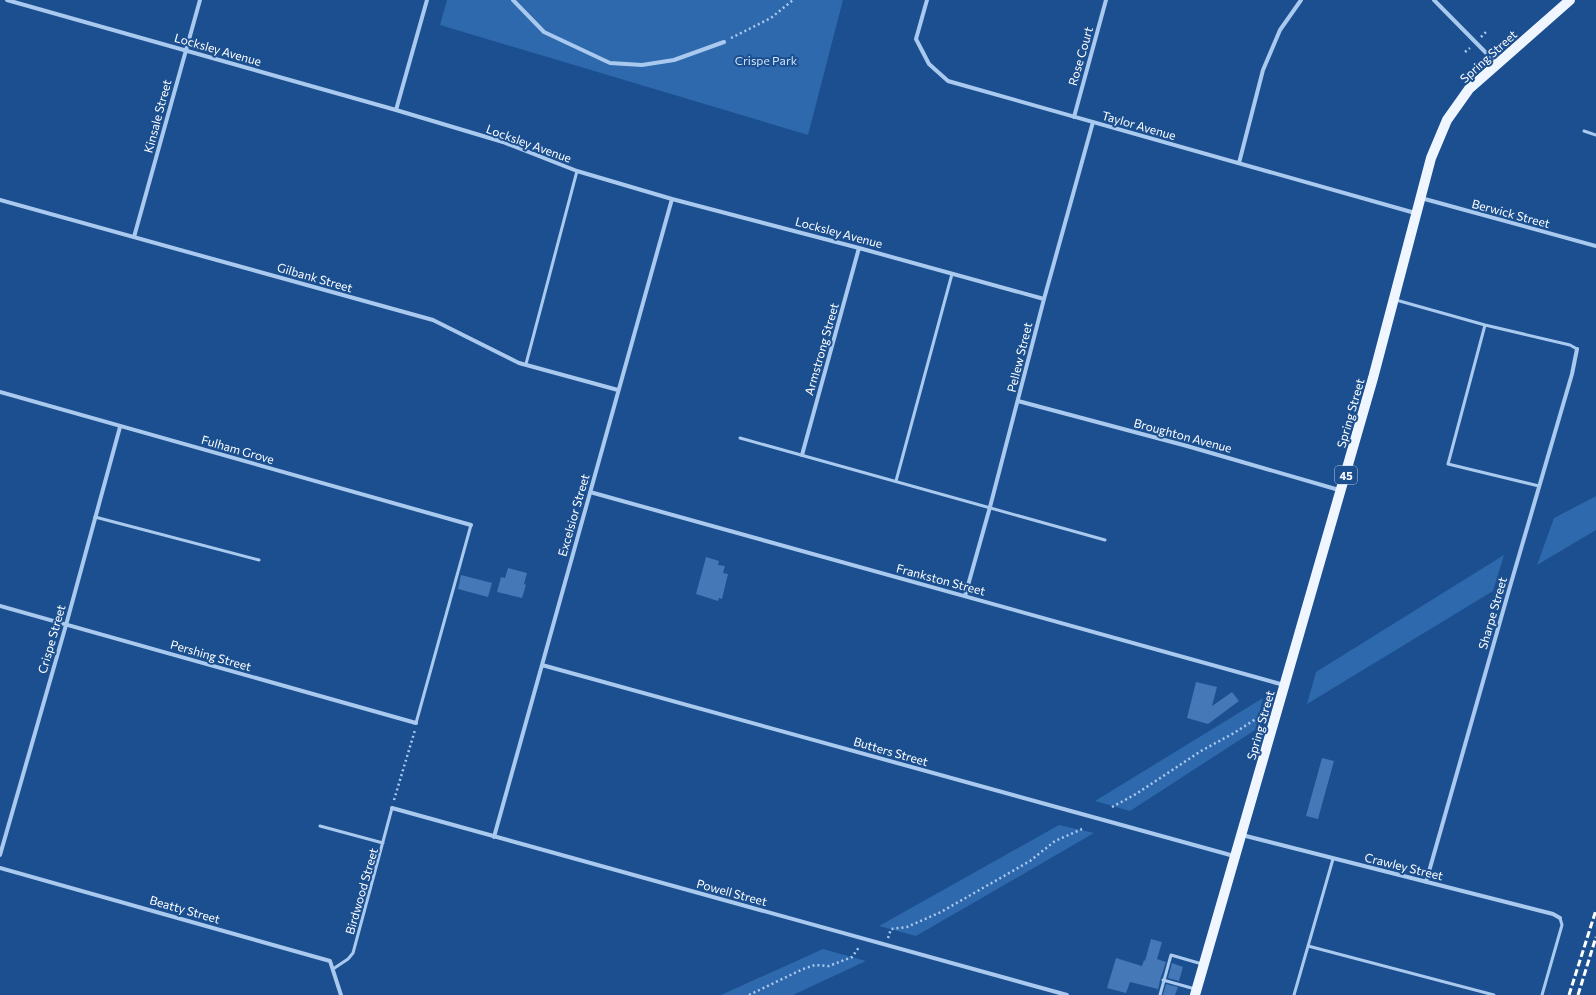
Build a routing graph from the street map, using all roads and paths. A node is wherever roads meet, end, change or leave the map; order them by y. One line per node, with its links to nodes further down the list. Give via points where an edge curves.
1 (8, 0): 12 (street, Locksley Avenue)
2 (200, 0): 12 (street, Kinsale Street)
3 (427, 0): 14 (street)
4 (513, 0): 11 (street, via 544,32 610,62 642,65 674,60)
5 (793, 0): 11 (path, via 771,18)
6 (927, 0): 15 (street, Taylor Avenue, via 916,39 929,64 948,81)
7 (1106, 0): 15 (street, Rose Court)
8 (1301, 0): 19 (street, via 1280,30 1263,70)
9 (1434, 0): 13 (street)
10 (1570, 0): 13 (main road, Spring Street / 45)
11 (724, 42)
12 (185, 50): 14 (street, Locksley Avenue); 25 (street, Kinsale Street)
13 (1497, 65): 21 (main road, Spring Street / 45, via 1470,89 1447,120 1431,158)
14 (396, 110): 20 (street, Locksley Avenue, via 503,142)
15 (1074, 117): 16 (street, Taylor Avenue)
16 (1093, 122): 19 (street, Taylor Avenue); 29 (street, Pellew Street)
17 (1584, 131): 18 (lane)
18 (1596, 136)
19 (1239, 163): 24 (street, Taylor Avenue)
20 (577, 171): 23 (street, Locksley Avenue); 33 (lane)
21 (1420, 198): 24 (main road, Spring Street / 45); 26 (street, Berwick Street)
22 (0, 200): 25 (street, Gilbank Street)
23 (672, 200): 27 (street, Locksley Avenue); 34 (street, Excelsior Street)
24 (1416, 213): 30 (main road, Spring Street / 45)
25 (134, 237): 33 (street, Gilbank Street, via 433,320)
26 (1596, 246)
27 (859, 248): 28 (street, Locksley Avenue); 39 (street, Armstrong Street)
28 (952, 274): 29 (street, Locksley Avenue); 40 (lane)
29 (1044, 299): 36 (street, Pellew Street)
30 (1394, 300): 31 (lane); 42 (main road, Spring Street / 45)
31 (1485, 325): 32 (lane, via 1570,345); 41 (lane, via 1448,464)
32 (1578, 350): 41 (street, Sharpe Street)
33 (526, 364): 34 (street, Gilbank Street)
34 (618, 390): 43 (street, Excelsior Street)
35 (0, 392): 37 (street, Fulham Grove)
36 (1018, 401): 42 (street, Broughton Avenue); 44 (street, Pellew Street)
37 (120, 427): 45 (street, Crispe Street); 46 (street, Fulham Grove)
38 (740, 438): 39 (lane)
39 (802, 455): 40 (lane)
40 (896, 481): 44 (lane)
41 (1539, 486): 67 (street, Sharpe Street)
42 (1341, 491): 53 (main road, Spring Street / 45)
43 (590, 492): 49 (street, Frankston Street); 52 (street, Excelsior Street)
44 (990, 507): 47 (lane); 49 (street, Pellew Street)
45 (95, 517): 48 (lane); 51 (street, Crispe Street)
46 (471, 525): 55 (lane)
47 (1105, 540)
48 (259, 560)
49 (965, 596): 53 (street, Frankston Street)
50 (0, 606): 51 (street, Pershing Street)
51 (66, 625): 55 (street, Pershing Street); 63 (street, Crispe Street)
52 (542, 665): 61 (street, Excelsior Street); 64 (street, Butters Street)
53 (1286, 685): 60 (main road, Spring Street / 45)
54 (1262, 715): 56 (path, via 1201,750)
55 (416, 723): 57 (path)
56 (1112, 807)
57 (392, 808): 61 (street, Powell Street); 62 (lane, Birdwood Street)
58 (320, 826): 62 (lane)
59 (1082, 829): 69 (path, via 1055,841 1030,861 941,912 907,927 891,929 888,939)
60 (1242, 835): 64 (main road, Spring Street / 45); 65 (street, Crawley Street)
61 (494, 837): 69 (street, Powell Street)
62 (384, 843): 72 (lane, Birdwood Street, via 353,953)
63 (0, 855)
64 (1235, 857): 71 (main road, Spring Street / 45)
65 (1334, 859): 67 (street, Crawley Street); 70 (lane)
66 (0, 868): 72 (street, Beatty Street, via 330,961)
67 (1426, 882): 68 (street, Crawley Street, via 1553,914)
68 (1560, 918): 81 (lane, via 1562,925)
69 (876, 942): 76 (path, via 861,946 852,957 829,966 815,965 803,969); 77 (street, Powell Street)
70 (1308, 946): 79 (lane); 80 (lane)
71 (1204, 965): 73 (lane, via 1171,955); 74 (main road, Spring Street / 45)
72 (333, 969): 75 (street)
73 (1164, 980): 74 (lane); 78 (lane)
74 (1196, 992)
75 (341, 995)
76 (749, 995)
77 (1067, 995)
78 (1160, 995)
79 (1294, 995)
80 (1494, 995)
81 (1542, 995)

